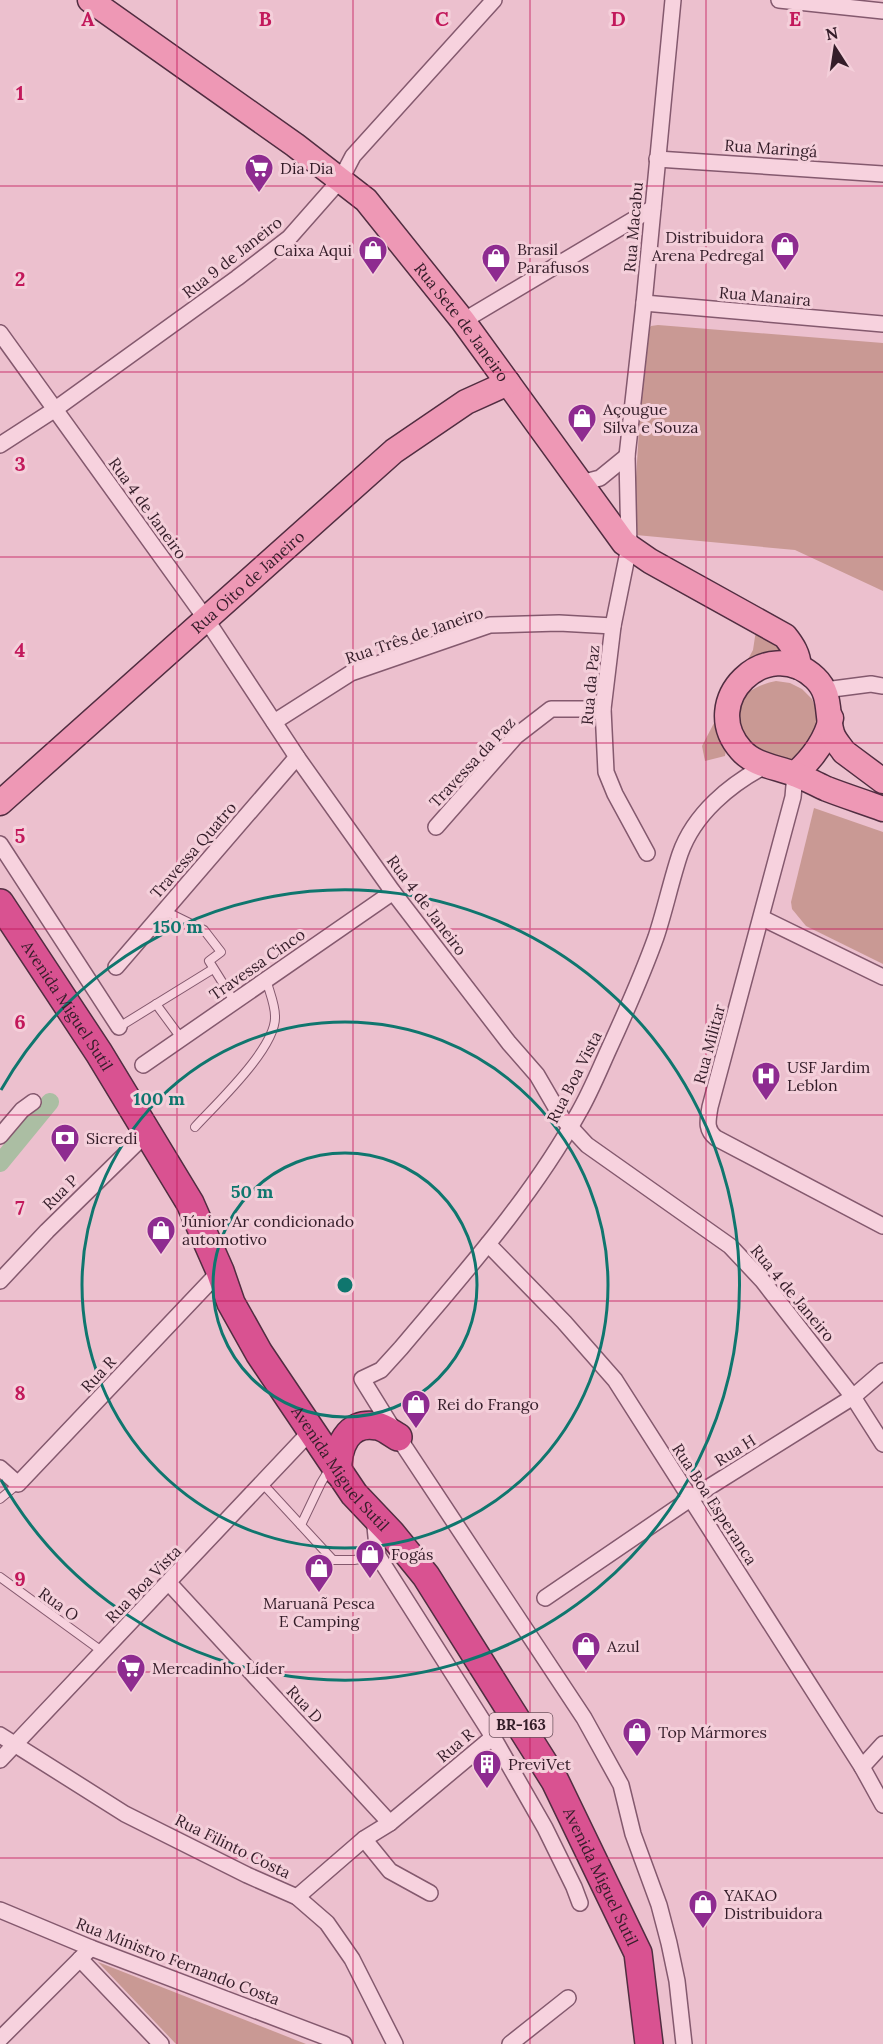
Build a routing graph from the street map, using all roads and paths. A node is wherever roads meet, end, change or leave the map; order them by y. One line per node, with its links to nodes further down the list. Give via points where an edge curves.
1 (90, 0): 9 (main road, Rua Sete de Janeiro)
2 (494, 0): 9 (street, Rua 9 de Janeiro, via 353,156)
3 (673, 0): 7 (street, Rua Macabu)
4 (779, 0): 5 (street)
5 (832, 3): 6 (street)
6 (883, 11)
7 (657, 159): 8 (street, Rua Maringá); 10 (street, Rua Macabu)
8 (883, 174)
9 (341, 179): 12 (main road, Rua Sete de Janeiro, via 366,200); 16 (street, Rua 9 de Janeiro, via 289,237)
10 (653, 208): 11 (street, Rua Macabu); 12 (street)
11 (644, 303): 13 (street, Rua Manaira); 18 (street, Rua Macabu)
12 (463, 321): 15 (main road, Rua Sete de Janeiro)
13 (883, 324)
14 (0, 333): 16 (street, Rua 4 de Janeiro)
15 (508, 383): 19 (main road, Rua Sete de Janeiro); 21 (main road, Rua Oito de Janeiro, via 466,402 394,451)
16 (54, 410): 17 (street, Rua 9 de Janeiro); 21 (street, Rua 4 de Janeiro)
17 (0, 445)
18 (627, 456): 19 (street, via 600,478); 20 (street, Rua Macabu)
19 (581, 483): 20 (main road, Rua Sete de Janeiro)
20 (629, 547): 22 (street, Rua da Paz); 23 (main road, Rua Sete de Janeiro, via 785,636 794,646)
21 (206, 619): 28 (street, Rua 4 de Janeiro); 33 (main road, Rua Oito de Janeiro)
22 (614, 626): 26 (street, Rua da Paz); 28 (street, Rua Três de Janeiro, via 559,622 490,625 351,673)
23 (799, 667): 25 (main road); 30 (main road, via 777,663 760,667 734,688 728,704 727,721 732,737 741,751)
24 (883, 686): 25 (street)
25 (825, 690): 27 (main road)
26 (603, 709): 35 (street, Travessa da Paz, via 551,709 516,736); 37 (street, Rua da Paz, via 606,772)
27 (831, 718): 31 (main road, via 818,749); 32 (main road, via 831,731 844,752)
28 (274, 722): 29 (street, Rua 4 de Janeiro)
29 (297, 757): 38 (street, Rua 4 de Janeiro); 40 (street, Travessa Quatro)
30 (767, 765): 31 (main road); 53 (street, Rua Boa Vista, via 741,778 718,798 688,835 656,936 627,1009)
31 (795, 774): 34 (main road); 41 (street, Rua Militar, via 793,797)
32 (883, 781)
33 (0, 803)
34 (883, 809)
35 (436, 827)
36 (0, 843): 48 (street, Avenida Miguel Sutil)
37 (647, 853)
38 (393, 892): 45 (street, Travessa Cinco); 53 (street, Rua 4 de Janeiro, via 508,1043 537,1075)
39 (0, 903): 54 (highway, Avenida Miguel Sutil / BR-163)
40 (165, 911): 42 (street, Travessa Quatro); 43 (lane, via 204,930 221,951 209,961)
41 (762, 918): 44 (street); 56 (street, Rua Militar, via 710,1107 710,1131 716,1138)
42 (116, 968)
43 (213, 969): 46 (lane); 47 (lane)
44 (883, 977)
45 (266, 979): 46 (street, Travessa Cinco); 52 (lane, via 276,1016 270,1040)
46 (234, 1001): 49 (street, Travessa Cinco)
47 (156, 1004): 48 (lane); 49 (lane)
48 (119, 1027)
49 (181, 1038): 50 (street, Travessa Cinco)
50 (143, 1065)
51 (33, 1102): 55 (street)
52 (195, 1127)
53 (570, 1127): 57 (street, Rua Boa Vista); 61 (street, Rua 4 de Janeiro, via 587,1145 730,1246 762,1280)
54 (148, 1132): 58 (highway, Avenida Miguel Sutil / BR-163, via 190,1203); 59 (street, Rua P)
55 (0, 1136)
56 (883, 1226)
57 (488, 1244): 63 (street, Rua Boa Vista, via 390,1361 381,1370 362,1378); 70 (street, Rua Boa Esperanca, via 615,1380)
58 (220, 1272): 62 (highway, Avenida Miguel Sutil / BR-163, via 236,1314); 67 (street, Rua R)
59 (0, 1281)
60 (883, 1371): 61 (street, Rua H)
61 (853, 1397): 64 (street, Rua 4 de Janeiro); 70 (street, Rua H)
62 (310, 1432): 66 (highway, Avenida Miguel Sutil / BR-163); 68 (street, Rua Boa Vista)
63 (398, 1437): 66 (highway, via 378,1426 356,1428 346,1435); 99 (street, BR-163, via 584,1718 621,1785 669,1942)
64 (883, 1444)
65 (0, 1468): 67 (street)
66 (336, 1468): 71 (highway, Avenida Miguel Sutil / BR-163); 72 (lane, via 321,1483)
67 (18, 1484): 69 (lane)
68 (263, 1484): 72 (lane); 75 (street, Rua Boa Vista)
69 (0, 1499)
70 (690, 1499): 76 (street, Rua H); 83 (street, Rua Boa Esperanca)
71 (374, 1514): 73 (street, Rua R); 94 (highway, Avenida Miguel Sutil / BR-163, via 426,1576 566,1801 638,1953)
72 (301, 1525): 73 (lane, via 333,1560)
73 (378, 1556): 79 (street, Rua R)
74 (0, 1577): 77 (lane, Rua O)
75 (169, 1583): 77 (street, Rua Boa Vista); 85 (street, Rua D)
76 (545, 1598)
77 (103, 1652): 80 (street, Rua Boa Vista)
78 (0, 1735): 80 (street, Rua Filinto Costa)
79 (493, 1737): 85 (street, Rua R); 89 (street, via 550,1838)
80 (15, 1744): 82 (street, Rua Boa Vista); 88 (street, Rua Filinto Costa, via 125,1814)
81 (883, 1744): 83 (street)
82 (0, 1760)
83 (862, 1767): 84 (street, Rua Boa Esperanca)
84 (883, 1805)
85 (390, 1822): 86 (street, Rua R)
86 (364, 1839): 87 (street, via 390,1871); 88 (street, Rua R)
87 (430, 1893)
88 (297, 1897): 97 (street, Rua Filinto Costa, via 327,1923 352,1959)
89 (580, 1903)
90 (0, 1910): 91 (street, Rua Ministro Fernando Costa)
91 (85, 1953): 93 (street); 95 (street); 96 (street, Rua Ministro Fernando Costa)
92 (568, 1998): 98 (street)
93 (0, 2039)
94 (650, 2043)
95 (161, 2044)
96 (344, 2044)
97 (395, 2044)
98 (510, 2044)
99 (684, 2044)

